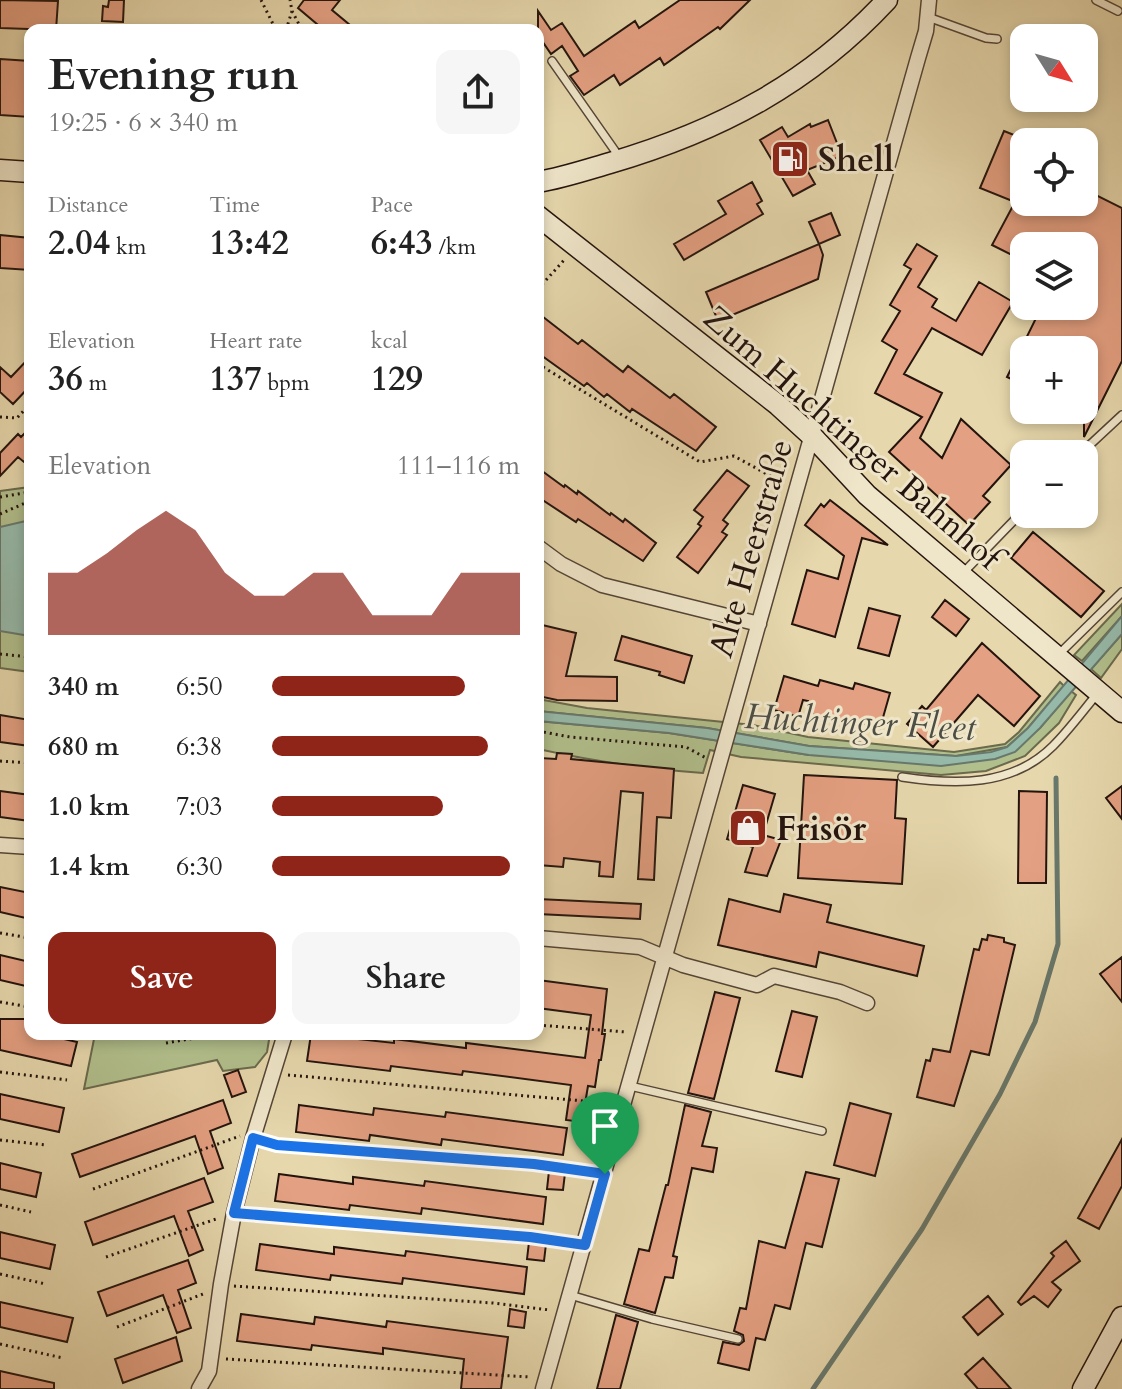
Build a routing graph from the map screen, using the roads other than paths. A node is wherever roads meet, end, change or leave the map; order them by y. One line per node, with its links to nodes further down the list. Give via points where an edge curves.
1 (887, 0): 8 (street, via 831,53 737,116)
2 (929, 0): 5 (street, Alte Heerstraße)
3 (1096, 0): 4 (lane)
4 (1118, 11)
5 (928, 17): 6 (lane); 14 (street, Alte Heerstraße)
6 (997, 39)
7 (552, 61): 8 (lane)
8 (621, 160): 11 (street)
9 (0, 170): 10 (street)
10 (24, 172)
11 (544, 180)
12 (544, 221): 14 (street, Zum Huchtinger Bahnhof)
13 (1122, 415): 15 (lane)
14 (813, 437): 18 (street, Zum Huchtinger Bahnhof, via 867,495); 20 (street, Alte Heerstraße)
15 (1095, 440)
16 (1010, 525): 18 (lane)
17 (544, 551): 20 (street, via 602,585)
18 (961, 576): 21 (street, Zum Huchtinger Bahnhof)
19 (1122, 592): 21 (lane)
20 (759, 624): 27 (street, Alte Heerstraße)
21 (1078, 674): 22 (street, Zum Huchtinger Bahnhof); 23 (lane, via 1052,747 1020,771 979,781)
22 (1122, 712)
23 (902, 777)
24 (0, 845): 25 (street)
25 (24, 847)
26 (544, 939): 27 (street, via 640,947)
27 (664, 956): 28 (street, via 757,985 774,976); 30 (street, Alte Heerstraße)
28 (867, 1003)
29 (283, 1040): 36 (street, via 234,1216 209,1371)
30 (628, 1085): 31 (lane); 32 (street, Alte Heerstraße)
31 (822, 1131)
32 (570, 1295): 34 (lane); 35 (street, Alte Heerstraße)
33 (1122, 1317): 37 (street)
34 (738, 1339)
35 (544, 1384)
36 (199, 1389)
37 (1083, 1389)

